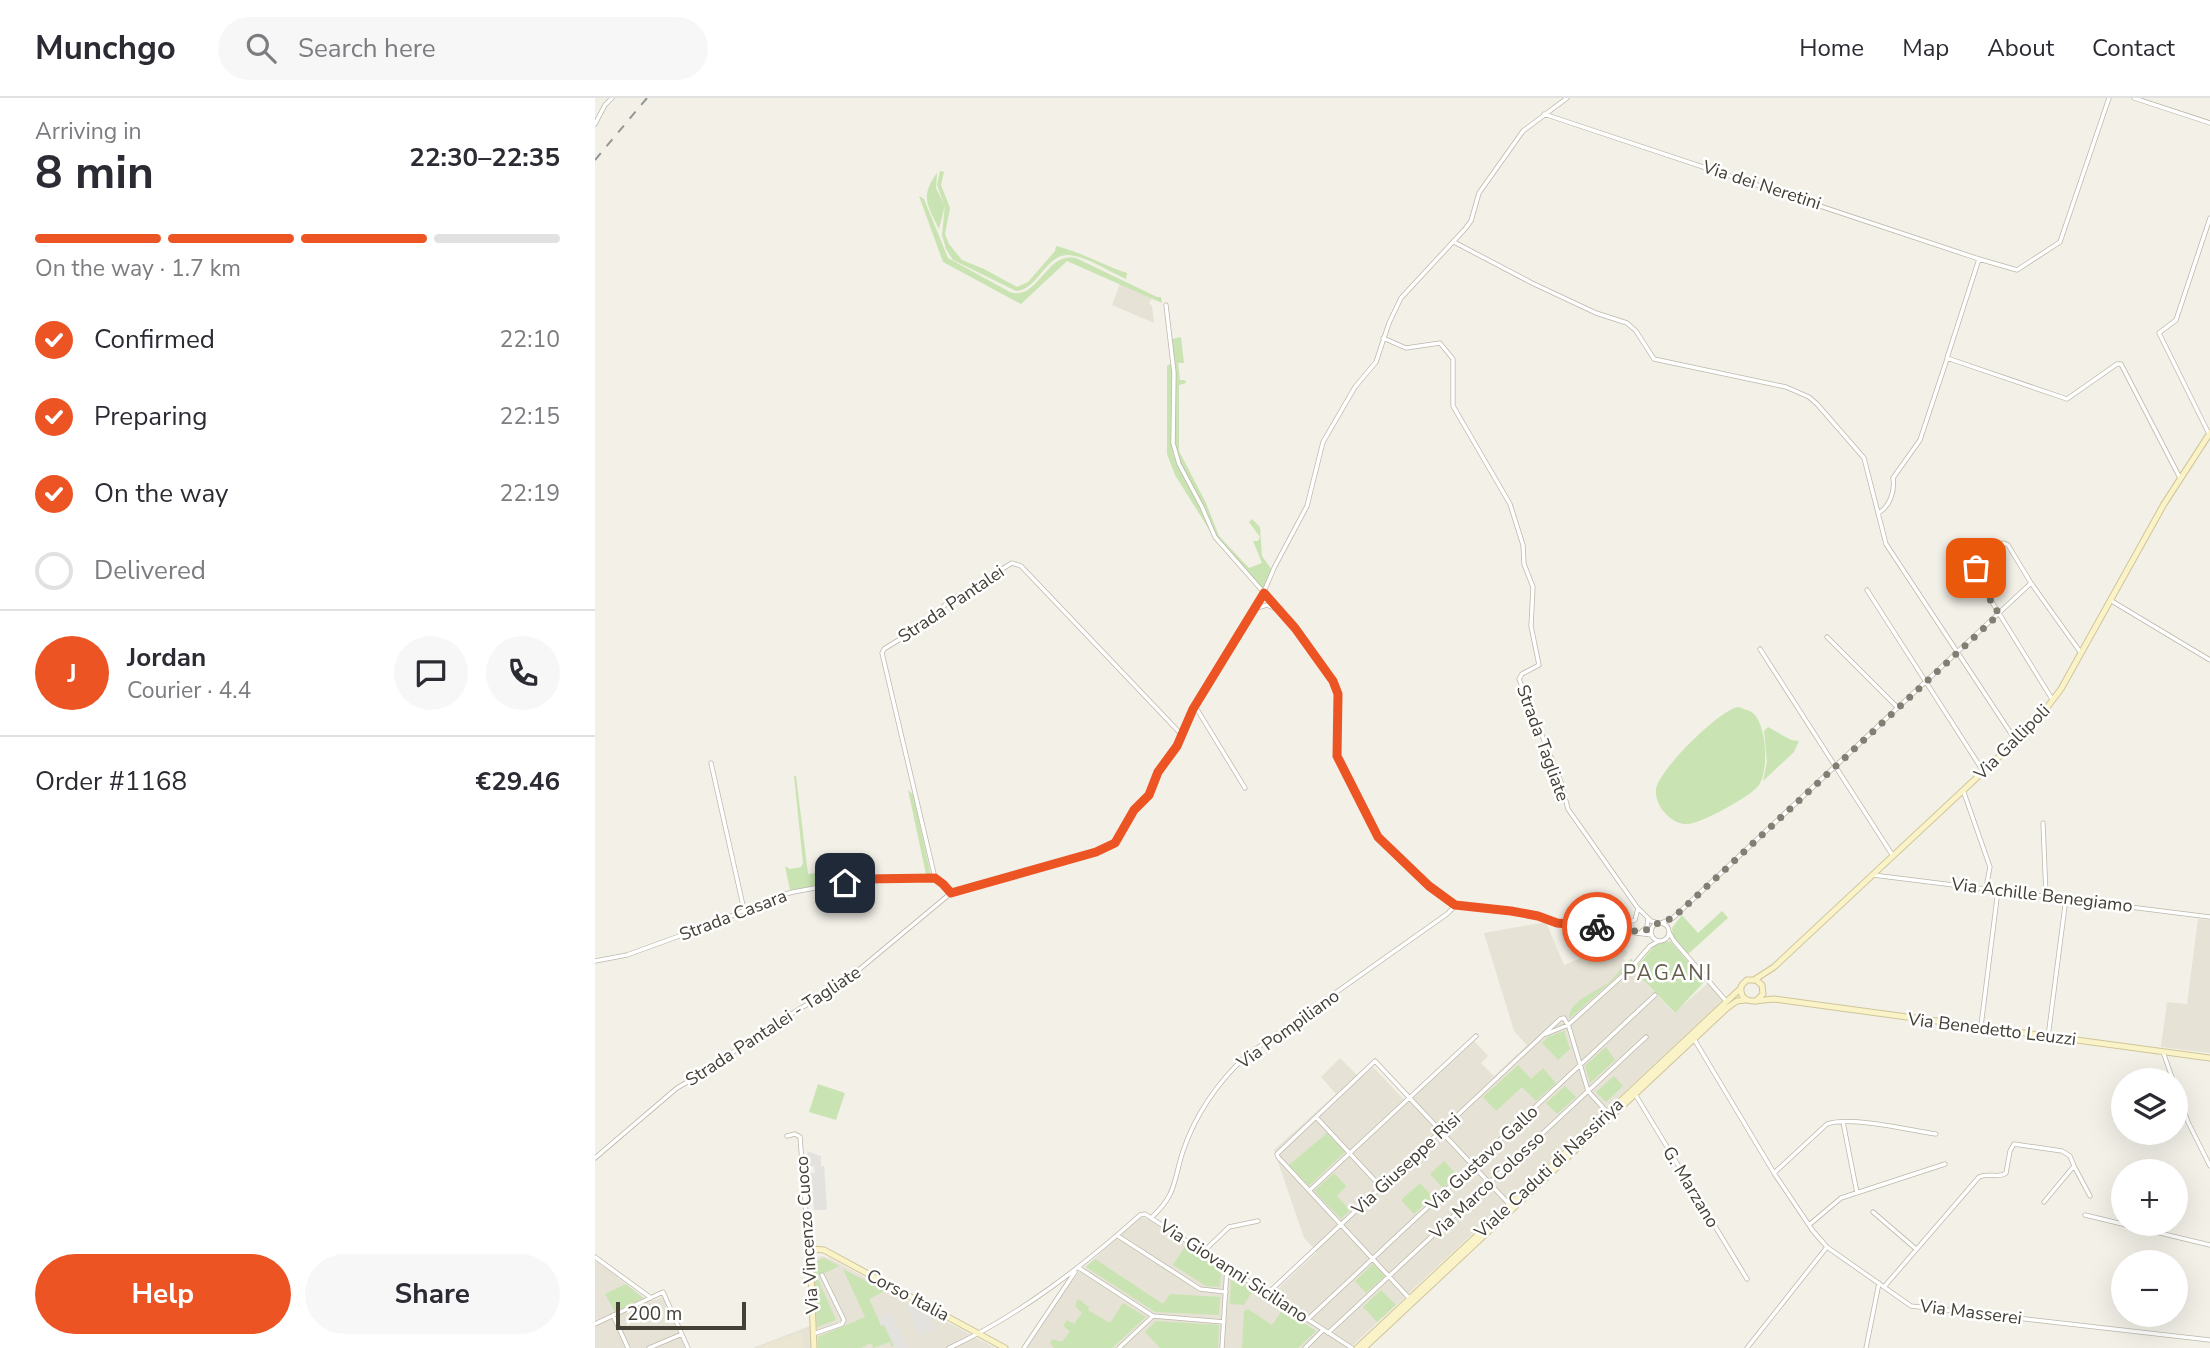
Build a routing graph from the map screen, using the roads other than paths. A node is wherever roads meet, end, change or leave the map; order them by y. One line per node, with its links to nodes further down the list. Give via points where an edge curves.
1 (612, 98): 7 (street)
2 (1567, 98): 5 (street)
3 (2109, 98): 10 (street, Via dei Neretini, via 2060,242 2017,270)
4 (2134, 98): 6 (street)
5 (1544, 114): 9 (street, via 1523,131 1499,162 1479,193 1471,221); 10 (street, Via dei Neretini)
6 (2210, 123)
7 (595, 124)
8 (2210, 218): 14 (street, via 2178,316 2159,333)
9 (1454, 242): 12 (street, via 1401,298); 16 (street, via 1596,313 1627,323 1654,359 1761,380 1809,397 1864,458)
10 (1979, 259): 13 (street)
11 (1166, 305): 19 (street, via 1174,373 1174,452 1215,537)
12 (1383, 338): 19 (street, via 1376,362 1322,442 1308,502); 50 (street, Strada Tagliate, via 1406,348 1440,344 1453,359 1453,406 1510,503 1533,587 1531,626 1539,665 1519,679 1568,809)
13 (1947, 358): 15 (street, via 2067,398 2117,364 2124,366); 16 (street, via 1920,440 1893,478 1889,503)
14 (2210, 433): 15 (main road, Via Gallipoli)
15 (2180, 478): 20 (main road, Via Gallipoli)
16 (1878, 513): 26 (street, via 1886,544)
17 (2031, 583): 23 (street); 23 (street, via 2004,543 2000,545 1974,573); 27 (street)
18 (1867, 590): 29 (street)
19 (1264, 593): 21 (street); 22 (street)
20 (2110, 600): 27 (main road, Via Gallipoli); 28 (street)
21 (1257, 608): 22 (street, via 1267,605); 31 (street)
22 (1283, 614): 49 (street, via 1333,681 1338,694 1337,756 1378,837)
23 (1999, 614): 26 (street); 30 (street)
24 (1827, 637): 32 (street)
25 (1761, 649): 36 (street)
26 (1958, 651): 29 (street); 34 (street)
27 (2081, 653): 30 (main road, Via Gallipoli)
28 (2210, 660)
29 (1926, 682): 32 (street); 37 (street)
30 (2053, 701): 34 (main road, Via Gallipoli)
31 (1195, 706): 33 (street); 38 (street)
32 (1898, 708): 36 (street)
33 (1182, 735): 43 (street, Strada Pantalei, via 1021,566 1012,563 948,602 928,622 882,653); 46 (street, via 1149,795 1112,845)
34 (2017, 741): 37 (main road, Via Gallipoli)
35 (711, 763): 51 (street)
36 (1836, 766): 41 (street); 52 (street)
37 (1983, 771): 39 (main road, Via Gallipoli)
38 (1245, 788)
39 (1963, 790): 41 (main road, Via Gallipoli); 44 (street, via 1990,867)
40 (2043, 823): 47 (street)
41 (1893, 856): 42 (main road, Via Gallipoli)
42 (1873, 875): 44 (street, Via Achille Benegiamo); 66 (main road, Via Gallipoli)
43 (935, 878): 46 (street); 51 (street, Strada Casara, via 865,879 784,894)
44 (1986, 888): 45 (street, Via Achille Benegiamo)
45 (1998, 890): 47 (street, Via Achille Benegiamo); 76 (street)
46 (951, 893): 97 (street, Strada Pantalei - Tagliate, via 843,983 677,1088)
47 (2046, 895): 48 (street, Via Achille Benegiamo)
48 (2066, 898): 53 (street, Via Achille Benegiamo); 80 (street)
49 (1455, 905): 57 (street); 112 (street, Via Pompiliano, via 1232,1069 1198,1115 1171,1195)
50 (1637, 907): 54 (street, Strada Tagliate); 57 (street, via 1635,920)
51 (744, 910): 65 (street, Strada Casara, via 627,955)
52 (1677, 915): 55 (street); 58 (street)
53 (2210, 916)
54 (1648, 918): 55 (street, Strada Tagliate); 59 (street, via 1647,927)
55 (1660, 923): 56 (street); 58 (street)
56 (1652, 928): 59 (street); 60 (street)
57 (1609, 929): 59 (street)
58 (1668, 931): 61 (street); 63 (street)
59 (1639, 933): 60 (street)
60 (1652, 936): 62 (street); 64 (street, Via Giuseppe Risi)
61 (1666, 938): 62 (street); 63 (street)
62 (1659, 941): 64 (street, Via Giuseppe Risi)
63 (1674, 941): 74 (street)
64 (1648, 948): 75 (street, Via Giuseppe Risi)
65 (595, 961)
66 (1774, 967): 67 (main road, Via Gallipoli); 69 (main road, Via Gallipoli)
67 (1753, 979): 68 (main road, Via Gallipoli); 69 (main road)
68 (1741, 988): 72 (main road); 74 (main road, Viale Caduti di Nassiriya)
69 (1763, 990): 71 (main road, Via Benedetto Leuzzi); 73 (main road, Via Gallipoli)
70 (1655, 995): 84 (street, Via Gustavo Gallo)
71 (1774, 999): 73 (main road, Via Benedetto Leuzzi); 76 (main road, Via Benedetto Leuzzi)
72 (1748, 1001): 73 (main road); 81 (main road, Viale Caduti di Nassiriya, via 1733,1003)
73 (1756, 1001)
74 (1727, 1002): 89 (main road, Viale Caduti di Nassiriya)
75 (1568, 1025): 77 (street, Via Giuseppe Risi); 77 (street, Via Giuseppe Risi, via 1564,1018); 84 (street)
76 (1981, 1028): 80 (main road, Via Benedetto Leuzzi)
77 (1544, 1035): 93 (street, Via Giuseppe Risi)
78 (1476, 1036): 88 (street)
79 (1646, 1037): 86 (street, Via Marco Colosso)
80 (2048, 1037): 82 (main road, Via Benedetto Leuzzi)
81 (1694, 1039): 87 (main road, Viale Caduti di Nassiriya); 102 (street, Via Masserei)
82 (2163, 1052): 83 (main road, Via Benedetto Leuzzi); 85 (street)
83 (2210, 1058)
84 (1580, 1065): 86 (street); 99 (street, Via Gustavo Gallo)
85 (2169, 1068)
86 (1588, 1091): 89 (street); 103 (street, Via Marco Colosso)
87 (1635, 1094): 128 (street, G. Marzano); 156 (main road, Viale Caduti di Nassiriya)
88 (1409, 1098): 90 (street, via 1374,1062); 93 (street); 96 (street)
89 (1608, 1113): 109 (main road, Viale Caduti di Nassiriya)
90 (1316, 1117): 96 (street); 105 (street, via 1278,1157)
91 (1843, 1122): 94 (street); 102 (street, via 1827,1124); 106 (street)
92 (2188, 1122): 101 (street)
93 (1441, 1132): 99 (street); 104 (street, Via Giuseppe Risi)
94 (1936, 1134)
95 (787, 1136): 120 (street, Via Vincenzo Cuoco, via 800,1138)
96 (1350, 1153): 104 (street); 105 (street)
97 (595, 1158)
98 (1945, 1164): 106 (street)
99 (1473, 1166): 103 (street); 123 (street, Via Gustavo Gallo)
100 (2074, 1166): 107 (street); 108 (street); 119 (street, via 2062,1151 2014,1144 2006,1173 1979,1177)
101 (2210, 1166)
102 (1774, 1173): 115 (street, Via Masserei)
103 (1489, 1183): 109 (street); 127 (street, Via Marco Colosso)
104 (1381, 1187): 114 (street, Via Giuseppe Risi)
105 (1310, 1190): 114 (street)
106 (1857, 1193): 115 (street, via 1841,1198)
107 (2090, 1196)
108 (2044, 1202)
109 (1510, 1205): 134 (main road, Viale Caduti di Nassiriya)
110 (1873, 1212): 119 (street)
111 (2085, 1215): 117 (street)
112 (1151, 1218): 116 (street, Via Pompiliano, via 1140,1215); 121 (street, Via Giovanni Siciliano)
113 (1258, 1221): 121 (street, via 1229,1227)
114 (1342, 1224): 123 (street); 132 (street, Via Giuseppe Risi)
115 (1809, 1225): 118 (street, Via Masserei)
116 (1118, 1236): 125 (street, Via Pompiliano); 131 (street, via 1200,1289)
117 (2210, 1245)
118 (1827, 1247): 129 (street, Via Masserei); 157 (street)
119 (1916, 1249): 130 (street)
120 (810, 1252): 142 (main road, Via Vincenzo Cuoco); 143 (main road, Corso Italia, via 824,1250)
121 (1203, 1252): 124 (street, Via Giovanni Siciliano)
122 (596, 1259): 133 (street)
123 (1373, 1259): 127 (street); 137 (street, Via Gustavo Gallo)
124 (1227, 1267): 131 (street); 132 (street, Via Giovanni Siciliano)
125 (1079, 1268): 136 (street); 143 (street, Via Pompiliano); 151 (street, Via Pompiliano)
126 (822, 1275): 142 (street, via 844,1321)
127 (1389, 1276): 134 (street); 140 (street, Via Marco Colosso)
128 (1747, 1279)
129 (1879, 1283): 130 (street, Via Masserei); 158 (street)
130 (1884, 1287): 144 (street, Via Masserei, via 1912,1306)
131 (1226, 1292): 138 (street)
132 (1268, 1293): 137 (street, Via Giovanni Siciliano)
133 (651, 1298): 135 (street); 141 (street, via 663,1292)
134 (1410, 1299): 155 (main road, Viale Caduti di Nassiriya)
135 (613, 1315): 139 (street); 146 (street)
136 (1153, 1316): 138 (street); 152 (street)
137 (1308, 1320): 140 (street, Via Giovanni Siciliano)
138 (1224, 1322): 153 (street)
139 (595, 1324)
140 (1326, 1331): 154 (street, Via Marco Colosso); 155 (street, Via Giovanni Siciliano)
141 (682, 1334): 147 (street); 148 (street)
142 (813, 1334): 149 (main road, Via Vincenzo Cuoco)
143 (979, 1334): 145 (main road, Corso Italia); 150 (street, Via Pompiliano)
144 (2210, 1340)
145 (1003, 1347)
146 (628, 1348)
147 (649, 1348)
148 (688, 1348)
149 (814, 1348)
150 (949, 1348)
151 (1024, 1348)
152 (1119, 1348)
153 (1222, 1348)
154 (1305, 1348)
155 (1354, 1348)
156 (1364, 1348)
157 (1747, 1348)
158 (1866, 1348)

